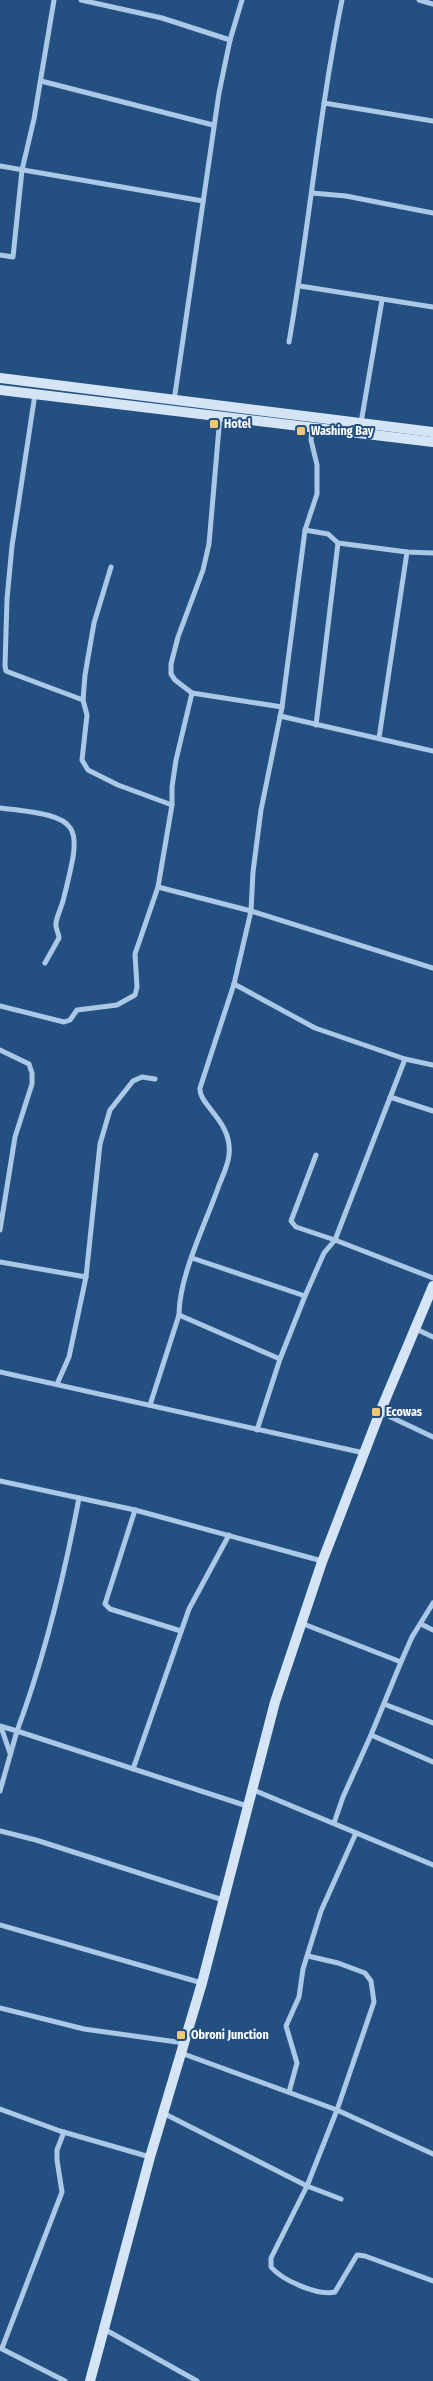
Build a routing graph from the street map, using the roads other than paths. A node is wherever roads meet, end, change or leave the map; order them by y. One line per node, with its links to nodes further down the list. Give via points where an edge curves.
1 (54, 0): 8 (street)
2 (81, 0): 7 (street, via 162,18)
3 (242, 0): 7 (street)
4 (342, 0): 9 (street)
5 (418, 0): 6 (street)
6 (433, 4)
7 (230, 40): 11 (street)
8 (41, 81): 11 (street); 13 (street)
9 (324, 103): 10 (street); 14 (street)
10 (433, 121)
11 (213, 125): 15 (street)
12 (0, 166): 13 (street)
13 (22, 170): 15 (street); 17 (street, via 13,257)
14 (312, 193): 16 (street, via 346,196); 18 (street)
15 (203, 200): 25 (street)
16 (433, 213)
17 (0, 255)
18 (300, 286): 19 (street); 21 (street)
19 (382, 300): 20 (street); 28 (street)
20 (433, 307)
21 (290, 342)
22 (0, 378): 25 (street)
23 (0, 390): 24 (street)
24 (35, 394): 26 (street); 38 (street, via 12,546 5,666 6,671)
25 (174, 399): 26 (street); 28 (street)
26 (172, 410): 27 (street)
27 (220, 416): 29 (street); 37 (street, via 209,544 171,664 175,680)
28 (361, 423): 30 (street)
29 (312, 427): 31 (street); 32 (street, via 318,494)
30 (433, 432)
31 (433, 442)
32 (305, 530): 33 (street, via 328,534); 39 (street)
33 (338, 542): 34 (street); 41 (street)
34 (408, 552): 35 (street); 42 (street)
35 (433, 553)
36 (111, 567): 38 (street, via 93,631)
37 (192, 693): 39 (street); 44 (street, via 176,760)
38 (83, 700): 44 (street, via 87,715 84,766 118,785)
39 (282, 707): 40 (street)
40 (280, 716): 41 (street); 47 (street, via 262,810)
41 (316, 725): 42 (street)
42 (379, 738): 43 (street)
43 (433, 751)
44 (172, 805): 46 (street)
45 (0, 808): 48 (street, via 58,818 70,824 75,834 75,850 56,926 59,938)
46 (158, 887): 47 (street); 51 (street, via 135,954 137,987 130,1000 77,1010 70,1020 64,1022)
47 (251, 911): 49 (street); 50 (street)
48 (44, 963)
49 (433, 968)
50 (234, 984): 53 (street, via 315,1028); 61 (street, via 199,1093 224,1125 230,1153)
51 (0, 1006)
52 (0, 1050): 59 (street, via 29,1064 32,1078 14,1146)
53 (405, 1058): 54 (street); 56 (street)
54 (433, 1065)
55 (155, 1079): 63 (street, via 142,1077 133,1080 110,1110 100,1144)
56 (390, 1097): 57 (street); 60 (street)
57 (433, 1111)
58 (316, 1155): 60 (street, via 291,1221 296,1227)
59 (0, 1230)
60 (335, 1240): 64 (street); 66 (street, via 324,1253)
61 (192, 1258): 66 (street); 67 (street)
62 (0, 1262): 63 (street)
63 (86, 1277): 72 (street, via 69,1357)
64 (433, 1278)
65 (433, 1286): 68 (street)
66 (306, 1296): 70 (street)
67 (179, 1316): 70 (street); 73 (street)
68 (416, 1329): 69 (street); 74 (street)
69 (433, 1337)
70 (280, 1359): 75 (street)
71 (0, 1372): 72 (street)
72 (56, 1384): 73 (street)
73 (150, 1405): 75 (street)
74 (380, 1412): 76 (street); 77 (street)
75 (257, 1430): 77 (street)
76 (433, 1437)
77 (364, 1453): 82 (street)
78 (0, 1480): 79 (street)
79 (79, 1498): 80 (street); 92 (street, via 60,1590)
80 (135, 1510): 81 (street); 87 (street, via 105,1604 110,1609)
81 (229, 1535): 82 (street); 87 (street, via 195,1595)
82 (322, 1562): 84 (street)
83 (433, 1602): 85 (street)
84 (300, 1622): 88 (street); 97 (street)
85 (421, 1624): 86 (street); 88 (street)
86 (433, 1630)
87 (180, 1631): 96 (street)
88 (400, 1662): 89 (street)
89 (384, 1704): 90 (street); 93 (street)
90 (433, 1723)
91 (0, 1726): 92 (street); 94 (street)
92 (17, 1731): 94 (street); 96 (street)
93 (371, 1735): 95 (street); 100 (street)
94 (10, 1754): 98 (street)
95 (433, 1762)
96 (133, 1770): 99 (street)
97 (251, 1789): 99 (street); 100 (street)
98 (0, 1791)
99 (247, 1806): 104 (street)
100 (334, 1823): 102 (street)
101 (0, 1831): 104 (street)
102 (356, 1832): 103 (street); 106 (street, via 321,1911)
103 (433, 1865)
104 (223, 1900): 107 (street)
105 (0, 1925): 107 (street)
106 (308, 1956): 110 (street, via 299,1997 286,2029 296,2063); 112 (street, via 365,1973 372,1981 373,2008)
107 (202, 1983): 109 (street)
108 (0, 2008): 109 (street, via 84,2029)
109 (183, 2048): 110 (street); 113 (street)
110 (289, 2092): 112 (street)
111 (0, 2109): 114 (street)
112 (337, 2110): 115 (street); 117 (street)
113 (163, 2113): 116 (street); 117 (street)
114 (64, 2132): 116 (street); 121 (street, via 57,2150 62,2192)
115 (433, 2154)
116 (150, 2157): 120 (street)
117 (306, 2186): 118 (street); 119 (street, via 271,2258 271,2267 277,2274 320,2294 334,2292 357,2255)
118 (341, 2199)
119 (433, 2281)
120 (103, 2328): 123 (street); 124 (street)
121 (1, 2348): 122 (street)
122 (65, 2381)
123 (90, 2381)
124 (197, 2381)

